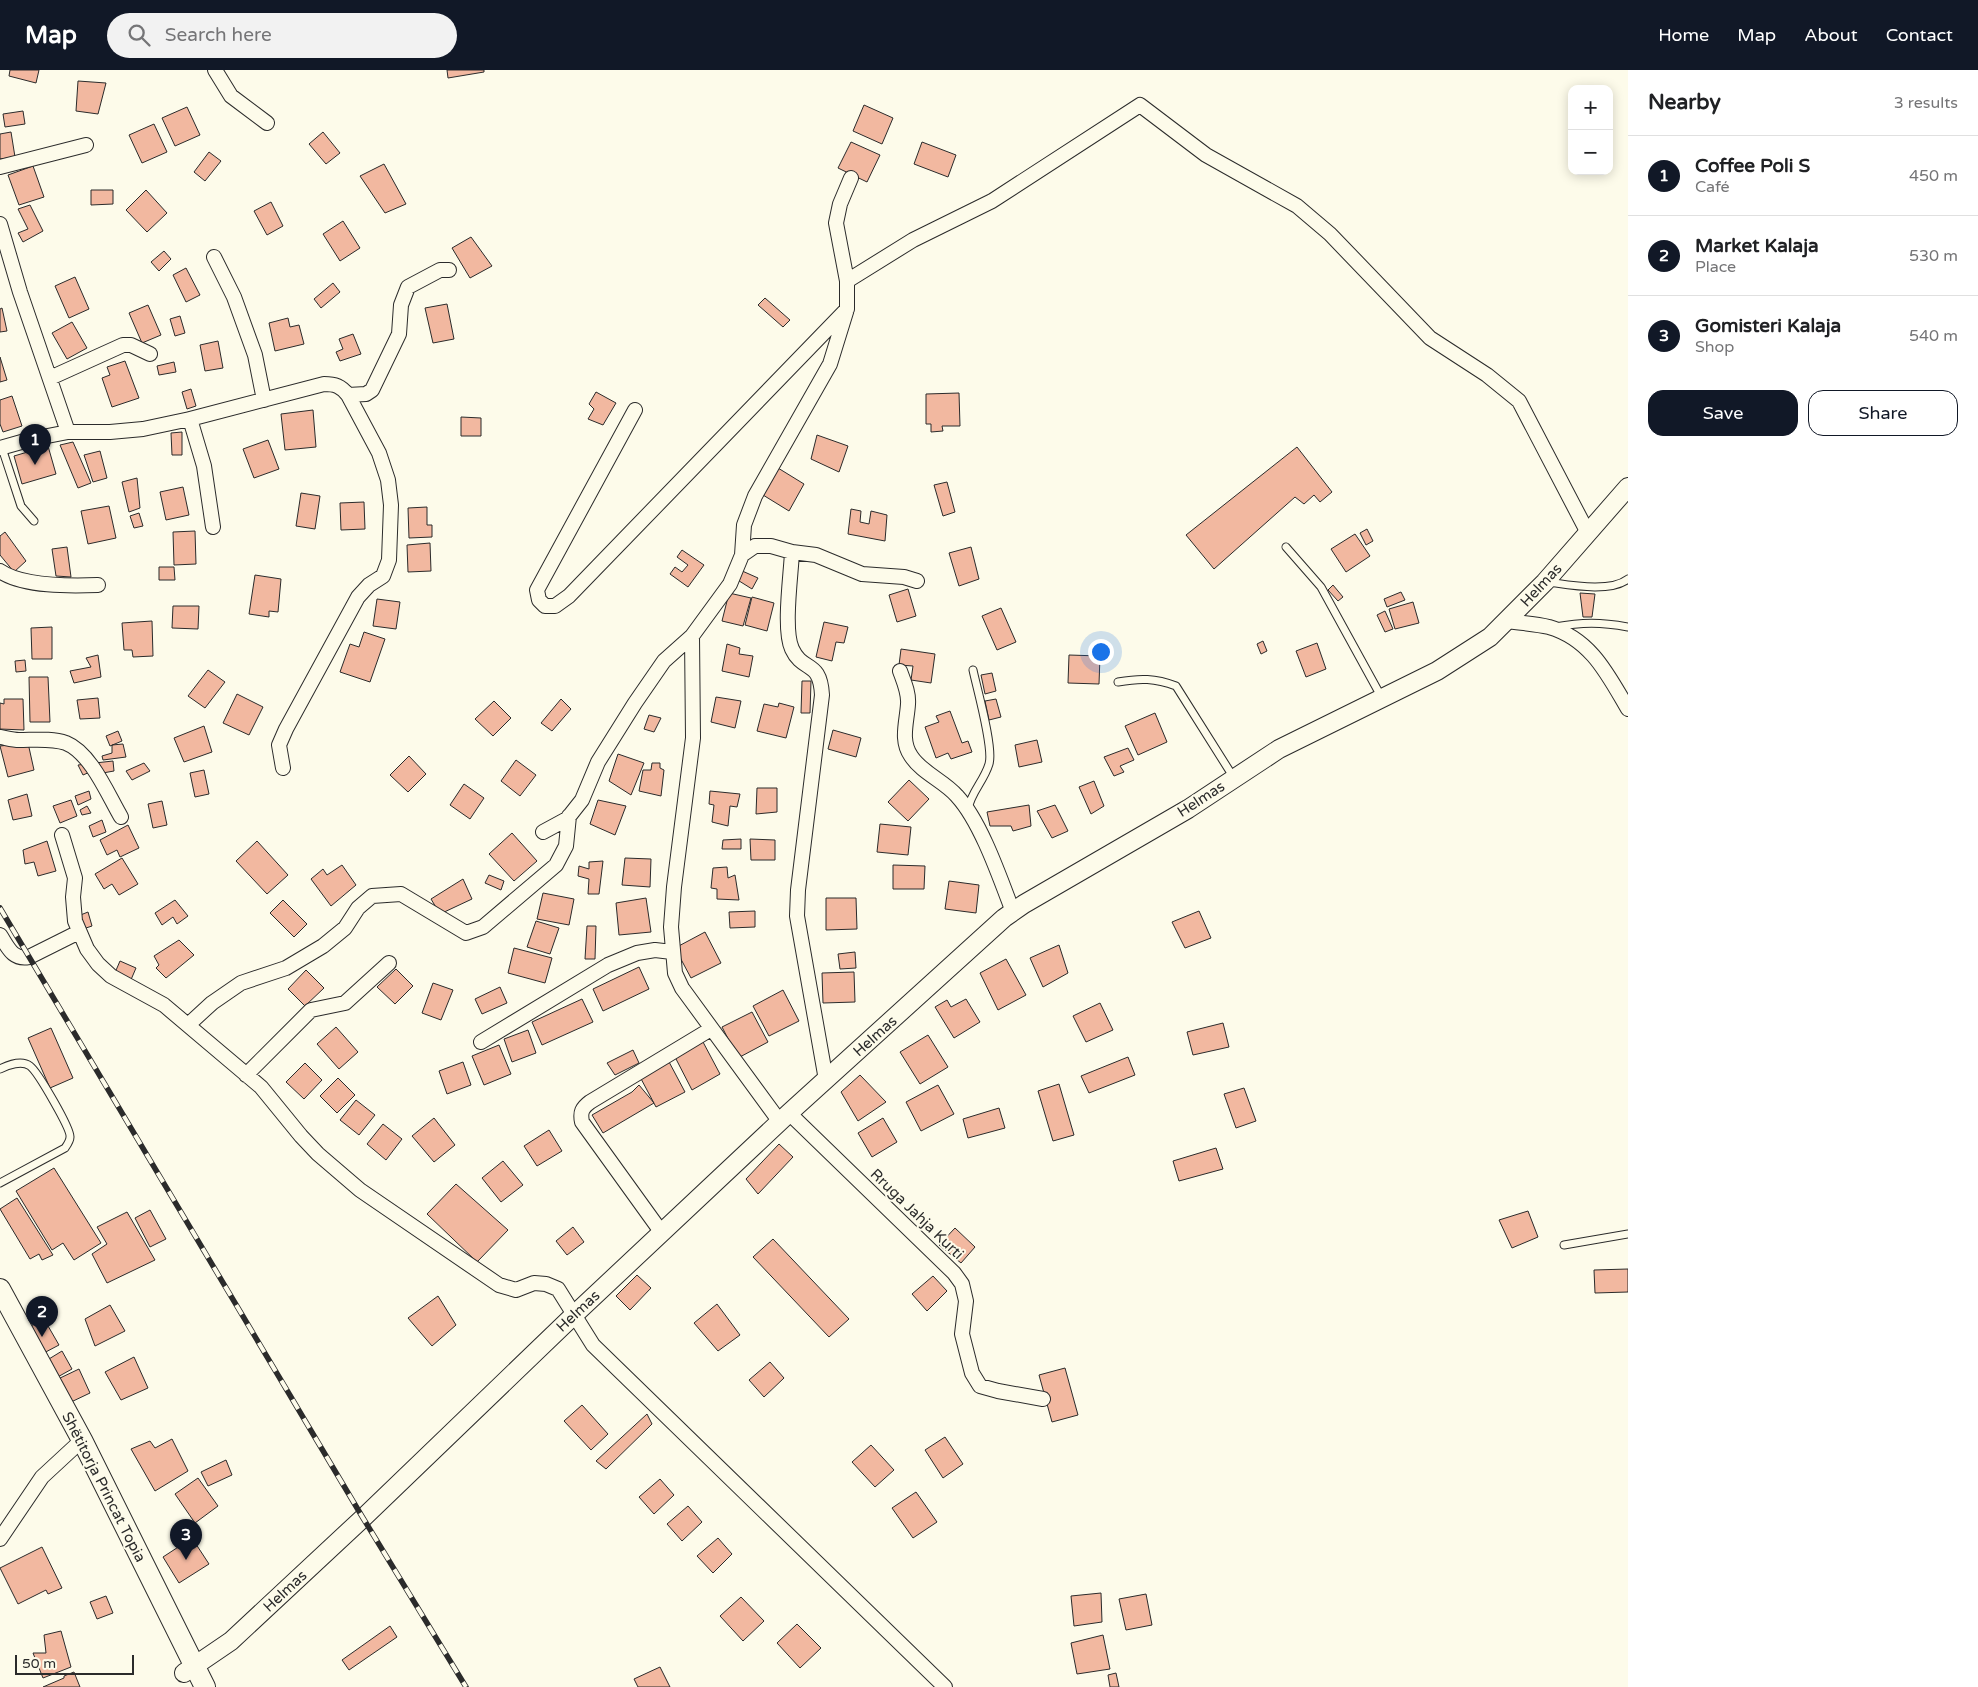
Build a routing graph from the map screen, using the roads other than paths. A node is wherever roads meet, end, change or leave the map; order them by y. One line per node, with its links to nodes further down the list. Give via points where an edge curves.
1 (215, 70): 2 (street, via 231,96)
2 (267, 123)
3 (86, 145): 4 (street)
4 (0, 166)
5 (851, 178): 9 (street, via 836,223)
6 (0, 224): 12 (street)
7 (214, 258): 14 (street, via 234,297 255,355)
8 (449, 270): 13 (street, via 440,270 408,287 401,306 399,334 372,390 366,394)
9 (847, 280): 10 (street); 22 (street, via 913,240 992,200 1140,105 1206,156 1297,206 1330,234 1430,338 1487,375 1519,401)
10 (846, 309): 15 (street, via 569,596 555,606 545,606 538,600 537,590); 25 (street, via 830,364 755,496 744,525)
11 (150, 354): 12 (street, via 131,345 123,345)
12 (50, 378): 17 (street)
13 (348, 395): 14 (street, via 342,387 324,384); 41 (street, via 379,453 388,480 392,504 389,560 384,576 358,597 286,729 279,745)
14 (264, 400): 16 (street)
15 (635, 410)
16 (190, 419): 17 (street, via 143,429); 21 (street, via 204,466)
17 (68, 432): 18 (street)
18 (1, 448): 20 (lane, via 21,506)
19 (1628, 487): 22 (street, Helmas)
20 (34, 522)
21 (213, 526)
22 (1588, 533): 29 (street, Helmas)
23 (1286, 547): 38 (lane, via 1321,588)
24 (792, 552): 25 (street, via 771,546 755,546); 28 (street, via 816,555 862,574); 58 (street, via 788,634 791,648 798,659 816,672 821,689 797,916)
25 (742, 555): 34 (street, via 730,584)
26 (0, 571): 30 (street, via 21,580 63,586)
27 (1628, 579): 29 (lane, via 1609,587)
28 (917, 581)
29 (1545, 582): 31 (street, Helmas)
30 (98, 585)
31 (1507, 621): 33 (street); 38 (street, Helmas, via 1490,637 1437,671)
32 (1628, 626): 33 (lane, via 1601,622)
33 (1550, 628): 39 (street, via 1591,651)
34 (692, 636): 44 (street, via 664,661 635,703 598,762 582,800); 51 (street, via 692,738 674,887)
35 (973, 670): 43 (lane, via 990,761 984,778 970,798)
36 (900, 671): 43 (street, via 907,691 904,724 911,756 956,794)
37 (1118, 682): 42 (lane, via 1160,680 1176,686)
38 (1383, 699): 42 (street, Helmas, via 1279,749)
39 (1628, 709)
40 (0, 737): 45 (street, via 65,743 80,751)
41 (283, 768)
42 (1234, 778): 48 (street, Helmas)
43 (968, 809): 48 (street)
44 (569, 816): 46 (street); 53 (street, via 566,846 556,865 483,927 466,933 401,894 372,896 358,908 345,928 323,946 286,968 241,984 212,1003)
45 (122, 817)
46 (543, 832)
47 (62, 835): 49 (street, via 75,878 73,897)
48 (1013, 912): 58 (street, Helmas)
49 (79, 932): 50 (street, via 29,957 20,958 13,955); 53 (street, via 98,964 111,976 164,1006)
50 (0, 935)
51 (672, 952): 54 (street, via 675,973 682,988); 55 (street, via 637,953 608,965)
52 (390, 963): 57 (street, via 345,1003 311,1010)
53 (188, 1025): 57 (street)
54 (711, 1028): 59 (street); 61 (street, via 590,1102 580,1115)
55 (481, 1042)
56 (0, 1069): 60 (lane, via 21,1063 30,1066 69,1129 70,1138 65,1148)
57 (246, 1075): 65 (street, via 272,1099 318,1154 368,1195 500,1285 516,1290 534,1283 558,1289)
58 (826, 1080): 59 (street, Helmas)
59 (784, 1118): 61 (street, Helmas); 66 (street, Rruga Jahja Kurti, via 954,1273 962,1284 966,1301 962,1334 972,1372 980,1386)
60 (0, 1183)
61 (662, 1233): 65 (street, Helmas)
62 (1628, 1234): 63 (lane)
63 (1564, 1245)
64 (0, 1289): 67 (main road, Shëtitorja Princat Topia)
65 (575, 1314): 69 (street, Helmas, via 231,1641); 71 (street, via 593,1345)
66 (1043, 1399)
67 (82, 1440): 68 (street, via 42,1477); 69 (main road, Shëtitorja Princat Topia)
68 (0, 1539)
69 (189, 1670): 70 (main road, Shëtitorja Princat Topia)
70 (205, 1687)
71 (945, 1687)

